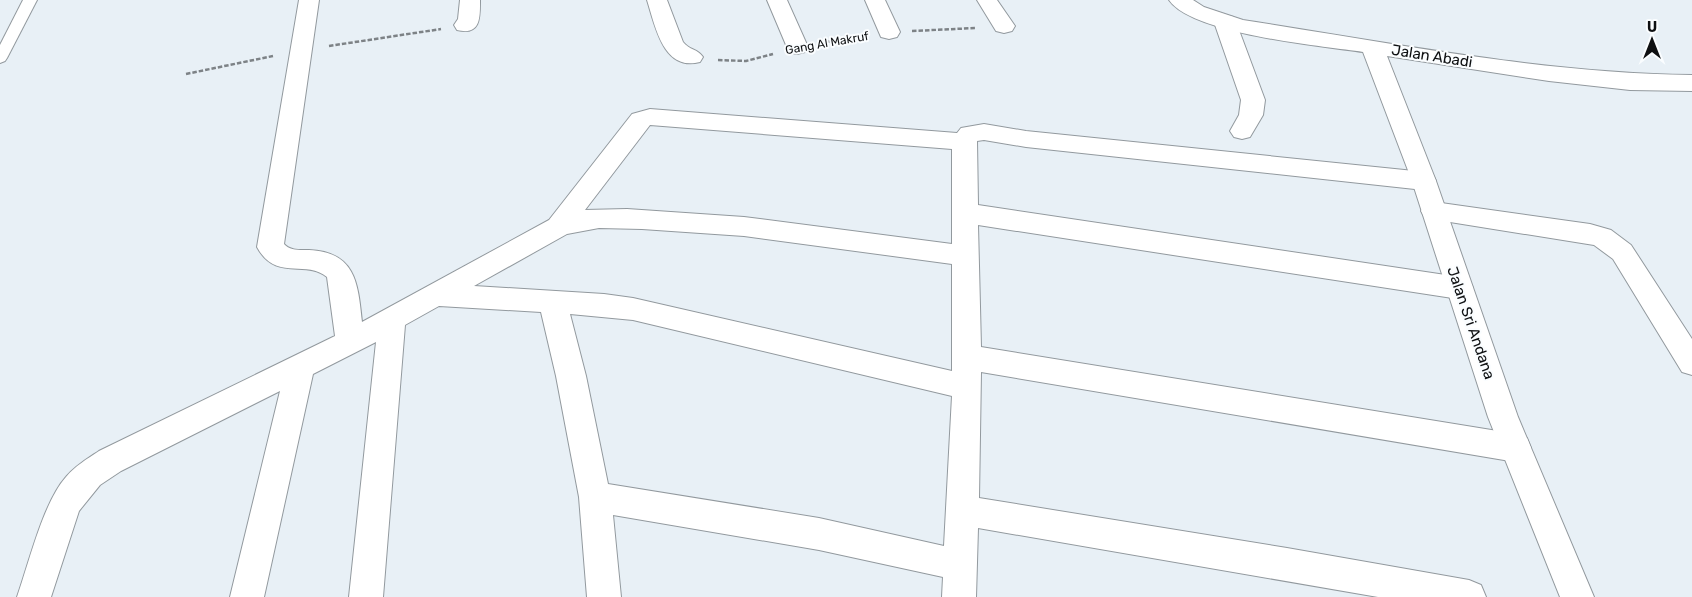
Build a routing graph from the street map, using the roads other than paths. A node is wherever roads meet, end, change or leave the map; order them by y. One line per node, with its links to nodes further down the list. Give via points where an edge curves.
1 (30, 0): 16 (lane)
2 (309, 0): 29 (street, via 270,247 280,257 320,261 338,270 343,283)
3 (470, 0): 10 (street, via 469,20)
4 (657, 0): 15 (street, via 673,44 680,53)
5 (777, 0): 14 (street)
6 (874, 0): 12 (street)
7 (987, 0): 11 (street)
8 (1179, 0): 9 (street, Jalan Abadi, via 1197,12)
9 (1225, 22): 13 (street, Jalan Abadi); 18 (street, via 1252,100 1251,115)
10 (465, 24)
11 (1004, 26)
12 (890, 32)
13 (1372, 46): 17 (street, Jalan Abadi, via 1583,78); 20 (street, Jalan Sri Andana)
14 (797, 47)
15 (692, 57)
16 (0, 58)
17 (1692, 83)
18 (1242, 131)
19 (964, 142): 20 (street, via 969,134 984,132); 22 (street); 23 (street, via 650,117 640,120)
20 (1424, 181): 21 (street, Jalan Sri Andana)
21 (1434, 211): 25 (street, Jalan Sri Andana); 31 (street, via 1573,230 1608,240 1622,252)
22 (964, 213): 24 (street); 25 (street)
23 (558, 228): 24 (street, via 573,221 599,218 735,225); 26 (street)
24 (964, 256): 30 (street)
25 (1458, 288): 34 (street, Jalan Sri Andana)
26 (435, 295): 27 (street); 28 (street)
27 (553, 302): 33 (street, via 633,309); 35 (street)
28 (392, 319): 29 (street); 40 (street)
29 (348, 334): 32 (street)
30 (966, 357): 33 (street); 34 (street)
31 (1692, 363)
32 (300, 366): 38 (street, via 110,461 89,475 65,504); 39 (street)
33 (967, 387): 36 (street)
34 (1516, 448): 44 (street, Jalan Sri Andana)
35 (595, 497): 37 (street, via 819,534); 41 (street)
36 (962, 510): 37 (street); 43 (street)
37 (960, 565): 42 (street)
38 (34, 597)
39 (246, 597)
40 (366, 597)
41 (604, 597)
42 (959, 597)
43 (1469, 597)
44 (1577, 597)

